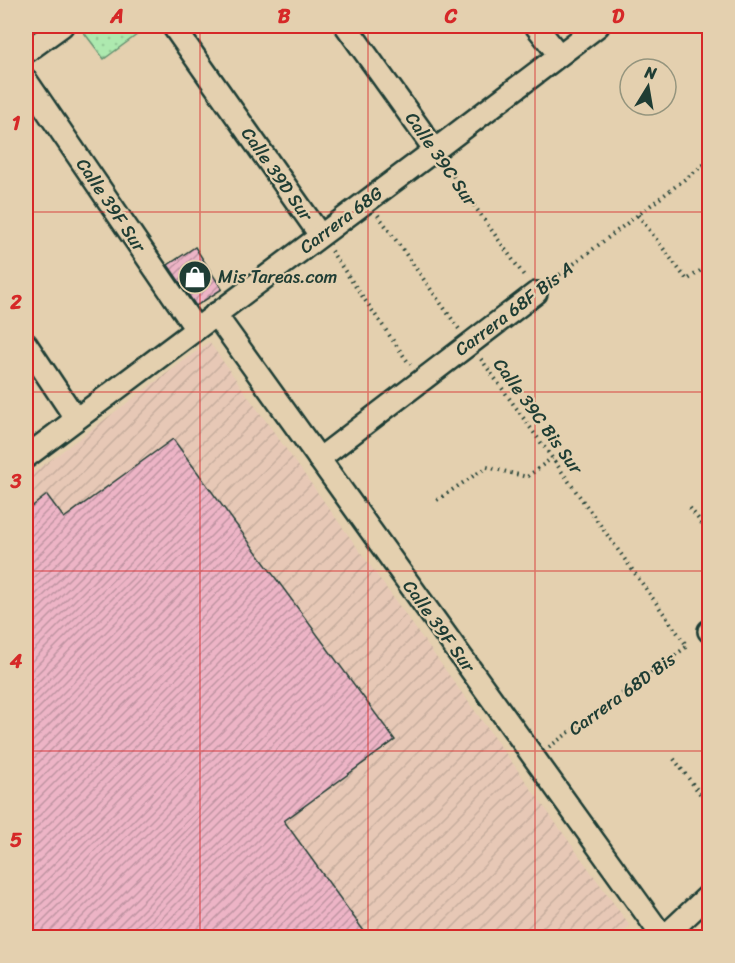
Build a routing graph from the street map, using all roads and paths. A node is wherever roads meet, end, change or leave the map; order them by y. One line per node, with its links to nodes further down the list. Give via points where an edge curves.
1 (62, 26): 6 (street)
2 (173, 26): 13 (street, Calle 39D Sur)
3 (346, 26): 9 (street, Calle 39C Sur)
4 (536, 26): 7 (street)
5 (597, 26): 7 (street, Carrera 68G)
6 (26, 52)
7 (559, 55): 9 (street, Carrera 68G)
8 (26, 80): 17 (street, Calle 39F Sur)
9 (435, 150): 11 (street, Carrera 68G); 15 (path, Calle 39C Sur)
10 (710, 160): 12 (path, Carrera 68F Bis A)
11 (367, 200): 13 (street, Carrera 68G); 19 (path, Calle 39C Bis Sur)
12 (638, 215): 14 (path, via 687,280); 15 (path, Carrera 68F Bis A)
13 (320, 236): 16 (street, Carrera 68G); 20 (path, Calle 39D Sur)
14 (710, 264)
15 (536, 293): 19 (street, Carrera 68F Bis A)
16 (215, 314): 17 (street, Carrera 68G); 24 (street, Calle 39F Sur)
17 (196, 329): 21 (street, Carrera 68G)
18 (26, 344): 21 (street)
19 (470, 344): 20 (street, Carrera 68F Bis A); 23 (path, Calle 39C Bis Sur)
20 (421, 381): 24 (street, Carrera 68F Bis A)
21 (76, 419): 22 (street, Carrera 68G)
22 (26, 457)
23 (552, 458): 25 (path, via 527,477 487,467); 29 (path, Calle 39C Bis Sur)
24 (319, 459): 30 (street, Calle 39F Sur)
25 (437, 500)
26 (690, 508): 27 (path)
27 (710, 534)
28 (709, 631): 29 (path, Carrera 68D Bis)
29 (687, 646): 30 (path, Carrera 68D Bis)
30 (534, 758): 34 (street, Calle 39F Sur)
31 (674, 759): 32 (path)
32 (710, 807)
33 (710, 894): 34 (street)
34 (663, 937)

